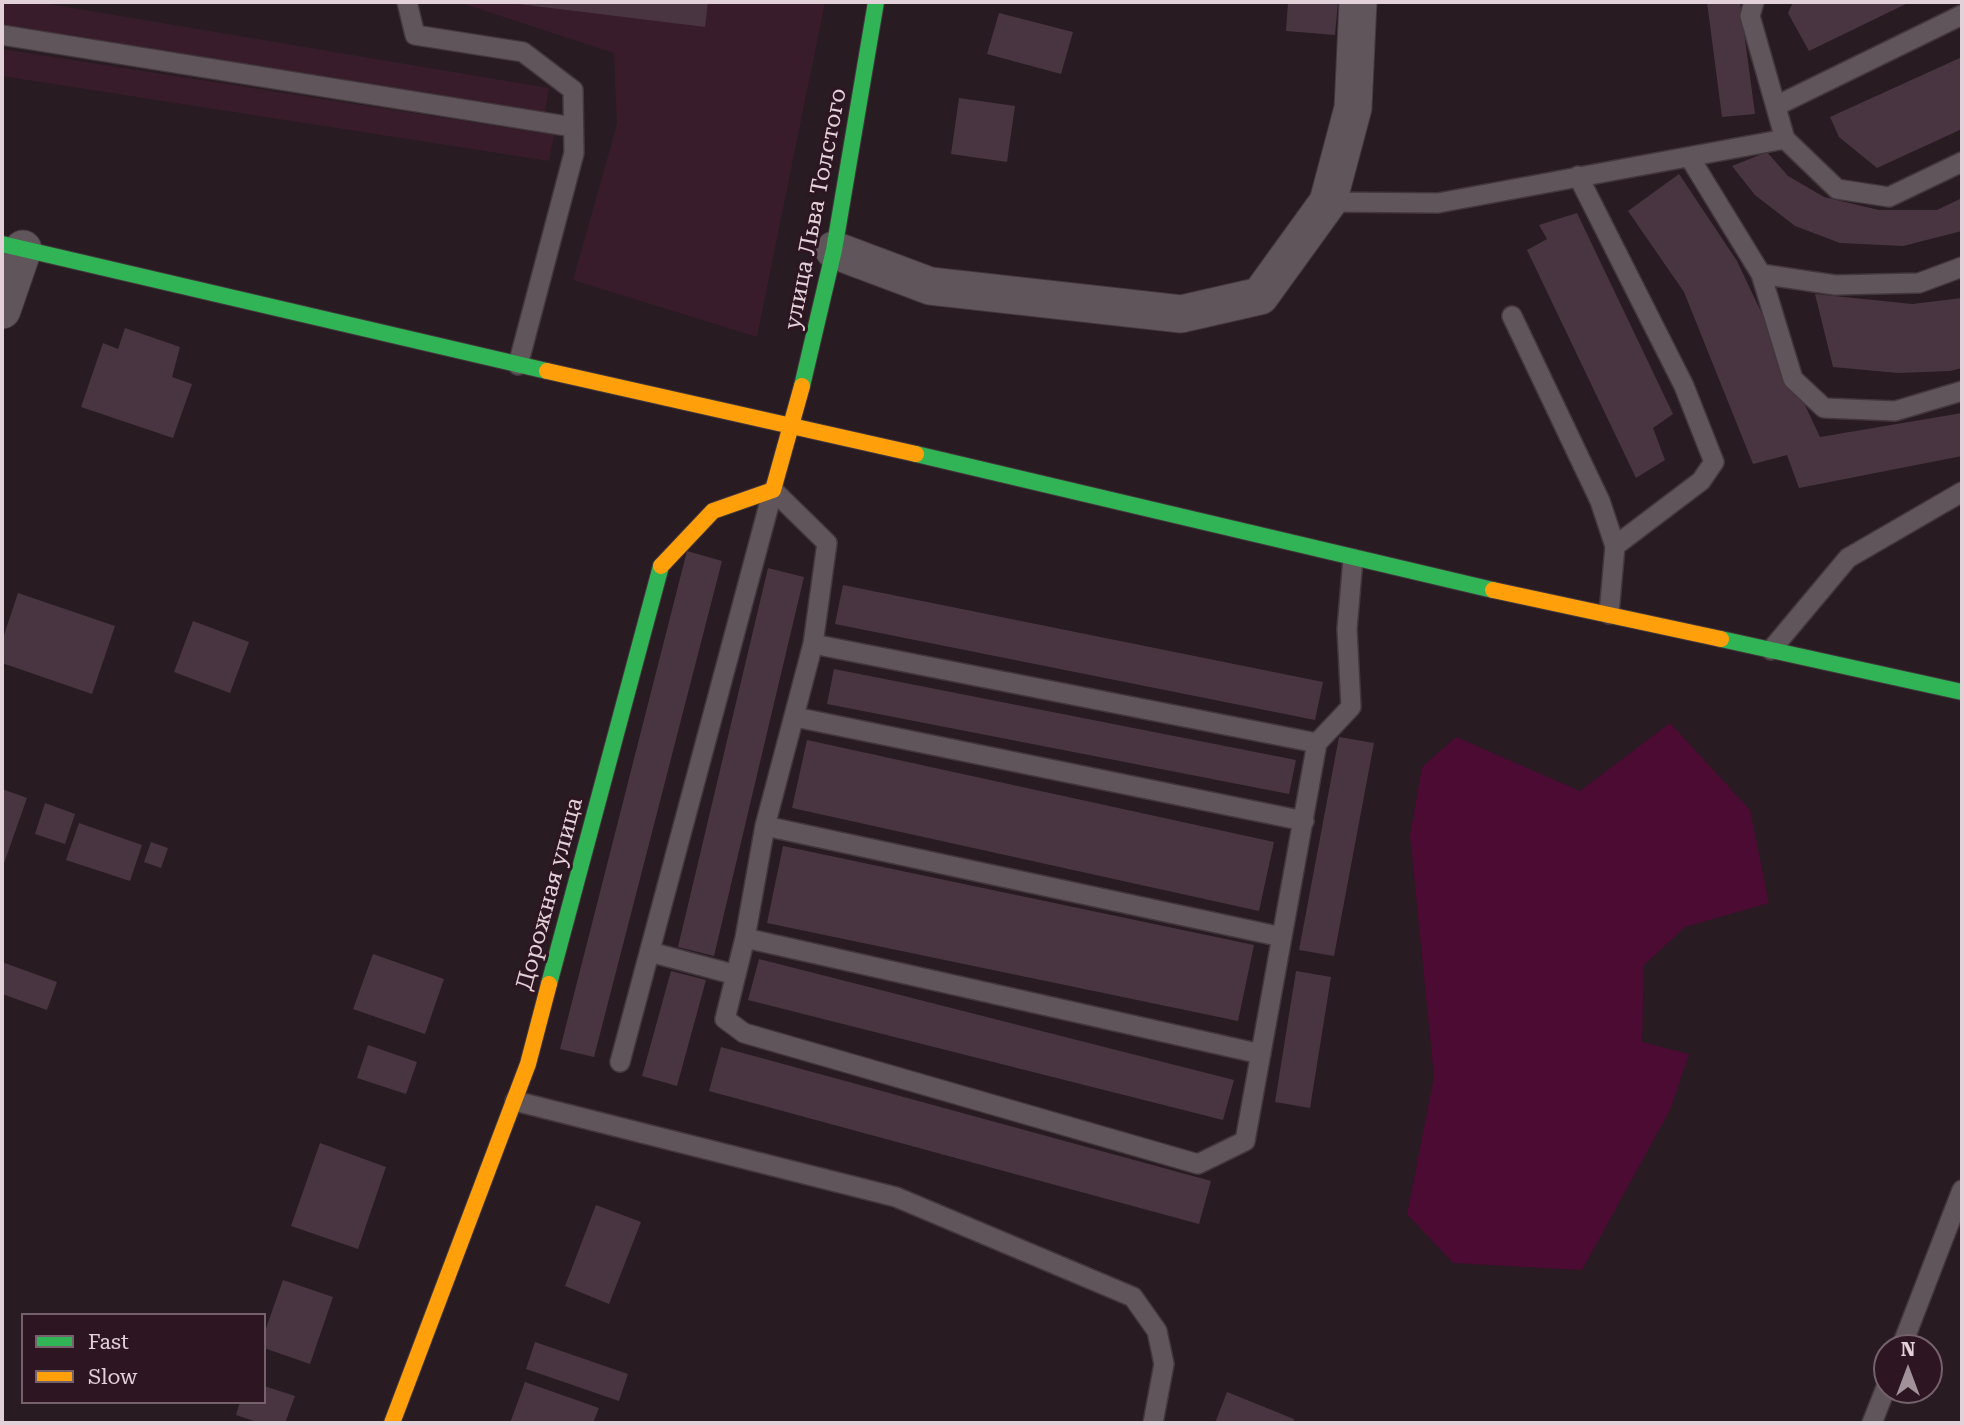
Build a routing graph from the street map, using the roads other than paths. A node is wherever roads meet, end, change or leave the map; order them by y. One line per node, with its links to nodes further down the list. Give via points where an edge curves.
1 (407, 2): 8 (lane, via 415,35 523,52 573,90)
2 (876, 2): 15 (street, улица Льва Толстого)
3 (1358, 2): 13 (street, via 1353,108)
4 (1754, 2): 7 (lane, via 1750,16)
5 (1962, 15): 7 (lane)
6 (2, 36): 8 (lane)
7 (1776, 106): 9 (lane)
8 (573, 127): 20 (lane, via 574,153)
9 (1785, 139): 10 (lane); 11 (lane, via 1837,189 1889,197)
10 (1690, 158): 12 (lane); 17 (lane)
11 (1962, 162)
12 (1578, 176): 13 (lane, via 1438,203); 25 (lane, via 1684,386 1714,462 1701,481)
13 (1328, 202): 15 (street, via 1259,296 1181,314 930,286)
14 (12, 246): 18 (street); 20 (street)
15 (834, 250): 22 (street, улица Льва Толстого)
16 (1962, 267): 17 (lane, via 1919,283 1835,285)
17 (1761, 274): 21 (lane, via 1793,379 1824,408 1895,411)
18 (2, 310)
19 (1512, 316): 25 (lane, via 1600,501)
20 (518, 365): 22 (street)
21 (1962, 391)
22 (793, 424): 23 (street); 26 (street)
23 (774, 490): 28 (lane, via 827,543); 37 (lane); 41 (street, Дорожная улица, via 713,511 662,564 528,1064)
24 (1962, 492): 29 (lane, via 1848,558)
25 (1615, 546): 27 (lane)
26 (1353, 559): 27 (street); 32 (lane, via 1347,629 1351,708)
27 (1609, 614): 29 (street)
28 (813, 644): 31 (lane); 32 (lane)
29 (1771, 650): 30 (street)
30 (1962, 692)
31 (795, 717): 33 (lane); 34 (lane)
32 (1317, 743): 33 (lane)
33 (1304, 821): 35 (lane)
34 (765, 826): 35 (lane); 36 (lane)
35 (1282, 937): 39 (lane)
36 (745, 938): 38 (lane); 39 (lane)
37 (650, 952): 38 (lane); 40 (lane)
38 (736, 975): 39 (lane, via 725,1019 744,1033 1198,1164 1245,1141)
39 (1261, 1054)
40 (620, 1062)
41 (514, 1101): 45 (street, Дорожная улица); 46 (lane, via 896,1197 1133,1297 1157,1331 1164,1364)
42 (1962, 1190): 43 (lane)
43 (1906, 1334)
44 (1880, 1404): 47 (lane)
45 (392, 1423)
46 (1153, 1423)
47 (1872, 1423)

